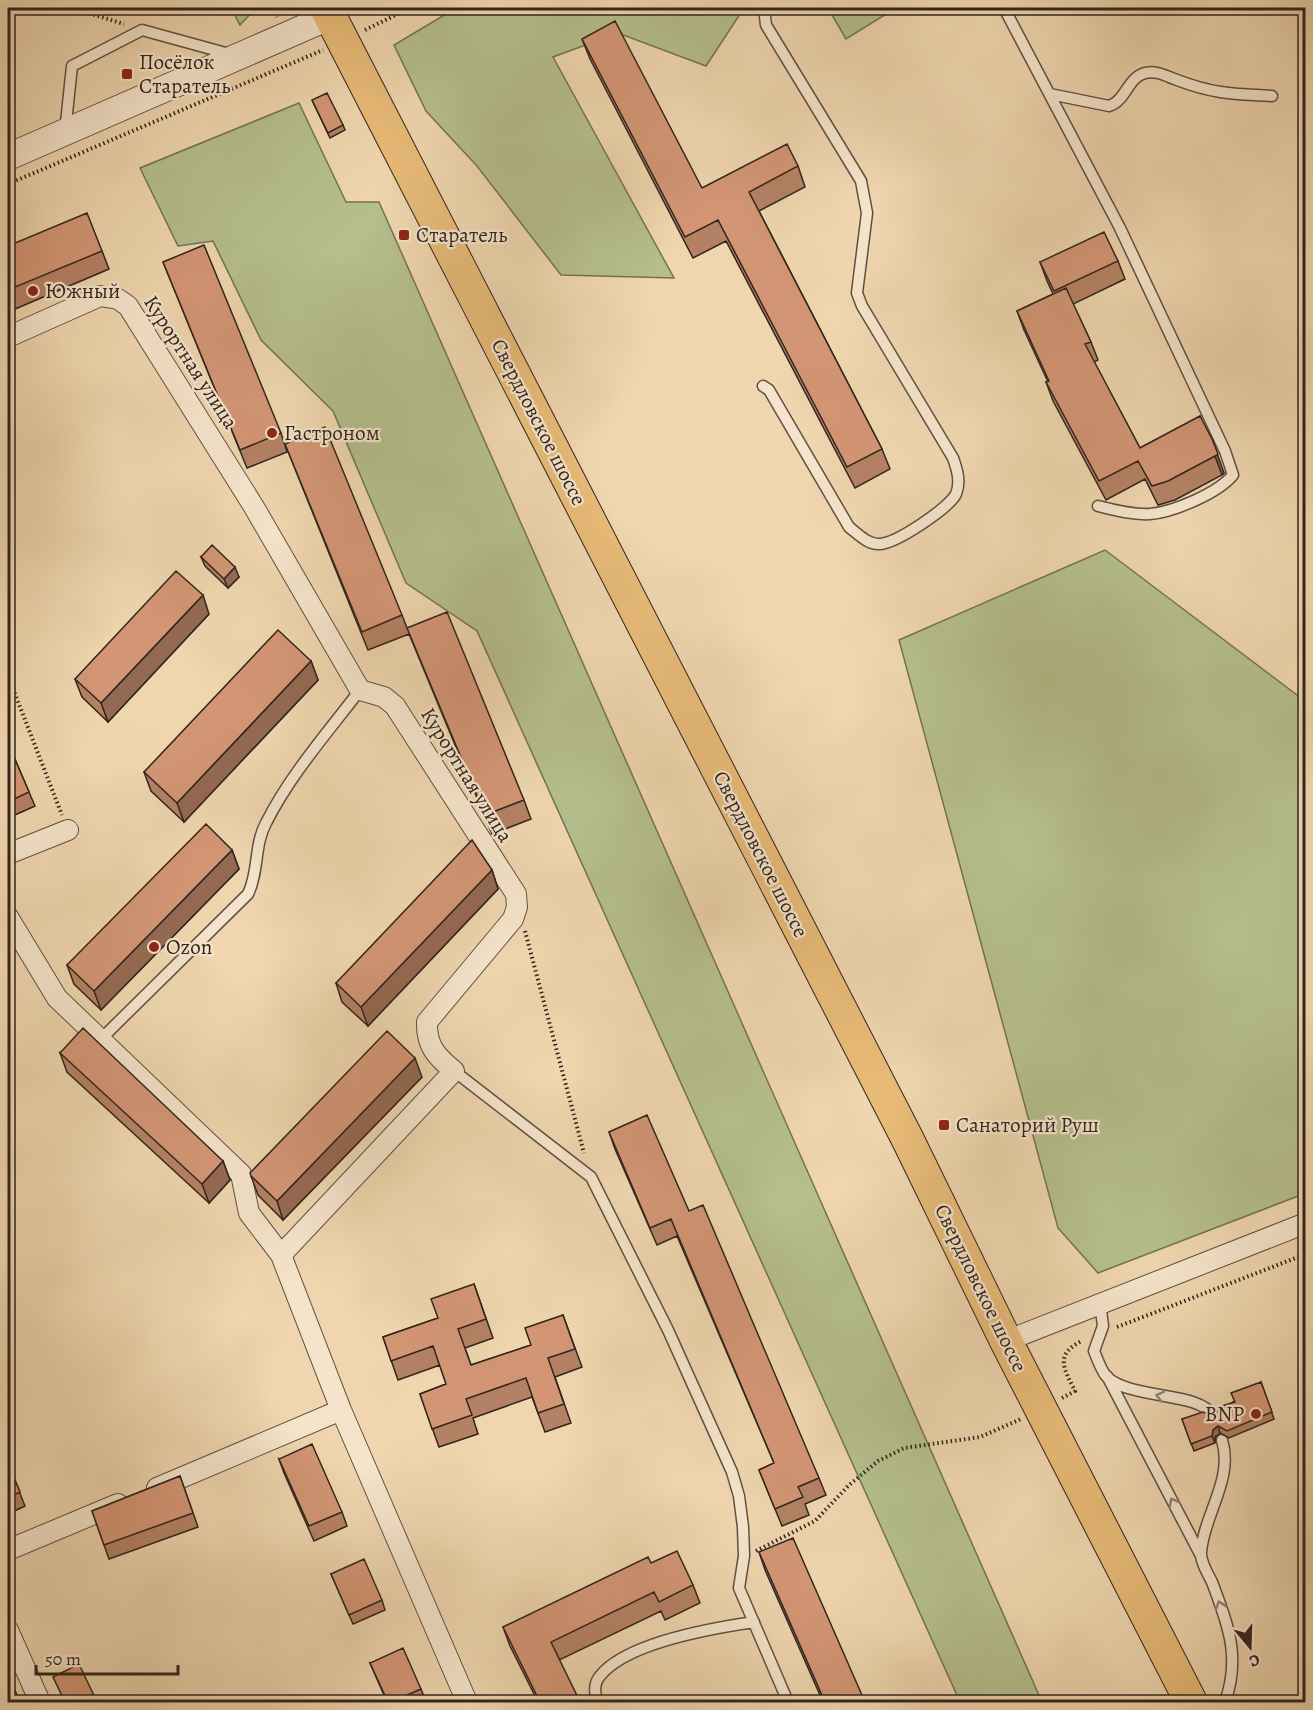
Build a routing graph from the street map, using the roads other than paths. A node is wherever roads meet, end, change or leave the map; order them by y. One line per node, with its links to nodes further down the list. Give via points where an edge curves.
1 (764, 8): 10 (lane, via 766,25 861,181 867,213 858,293 869,322 953,458 958,473 957,492 949,505 891,542 879,545 866,541 849,527 769,390)
2 (1004, 8): 5 (lane)
3 (337, 18): 4 (street); 21 (main road, Свердловское шоссе)
4 (239, 56): 7 (street); 7 (lane, via 142,30 72,66)
5 (1050, 94): 6 (lane, via 1109,106 1118,103 1136,77 1158,72 1218,94); 11 (lane, via 1120,228 1233,475 1223,487 1166,511 1149,514)
6 (1272, 96)
7 (65, 132): 8 (street)
8 (8, 158)
9 (8, 337): 12 (street, Курортная улица, via 100,296 118,298 128,306)
10 (763, 386)
11 (1098, 506)
12 (360, 690): 16 (lane, via 298,771 265,824 249,894); 17 (street, Курортная улица, via 384,697 395,706 516,894 513,919 427,1022 427,1036 435,1056)
13 (68, 830): 14 (street)
14 (8, 854)
15 (8, 917): 16 (street, via 57,998)
16 (101, 1039): 19 (street, via 233,1164 241,1174 249,1213)
17 (454, 1071): 19 (street); 28 (lane, via 591,1177 668,1330 732,1472 743,1527 739,1588)
18 (1305, 1223): 20 (street)
19 (281, 1255): 23 (street)
20 (1100, 1303): 21 (street); 22 (lane, via 1103,1326 1094,1351)
21 (1006, 1341): 34 (main road, Свердловское шоссе)
22 (1107, 1377): 24 (lane, one-way to 22, via 1201,1404 1136,1390); 27 (lane, one-way to 22)
23 (341, 1410): 26 (street); 31 (street)
24 (1213, 1416)
25 (1222, 1440): 27 (lane, via 1227,1455 1223,1476)
26 (8, 1550)
27 (1200, 1554): 35 (lane, one-way to 27, via 1235,1664 1231,1638)
28 (754, 1622): 32 (lane, via 677,1638 612,1664 598,1678 594,1690); 33 (lane)
29 (8, 1630): 30 (street)
30 (40, 1702)
31 (467, 1702)
32 (597, 1702)
33 (788, 1702)
34 (1191, 1702)
35 (1225, 1702)

